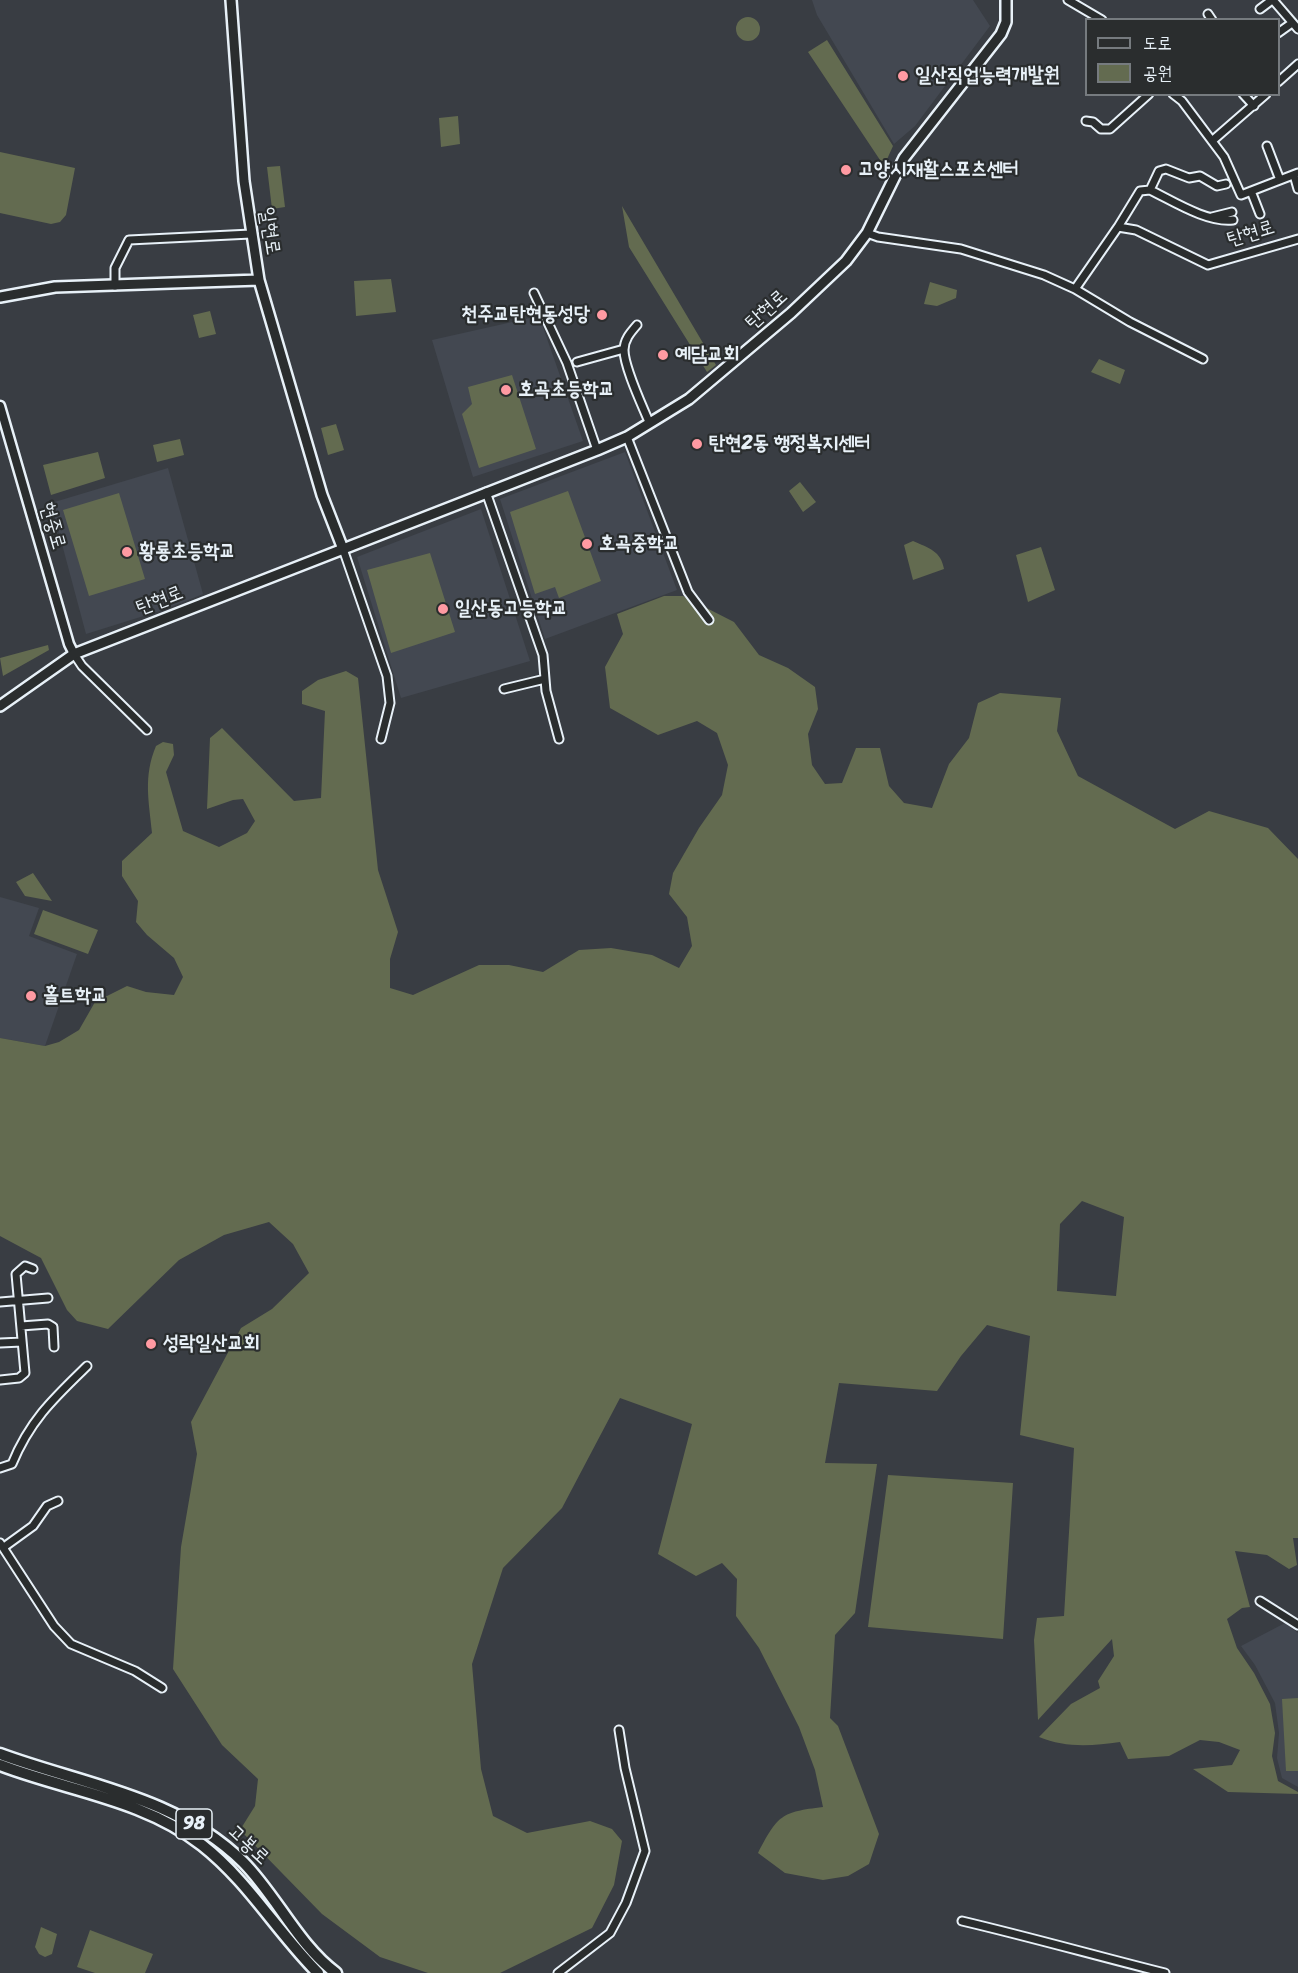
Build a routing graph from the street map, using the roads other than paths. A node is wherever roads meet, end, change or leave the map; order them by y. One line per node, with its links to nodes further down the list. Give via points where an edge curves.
1 (231, 0): 33 (main road, 일현로)
2 (1006, 0): 32 (main road, 탄현로, via 1006,22 1001,34 904,158)
3 (1068, 0): 6 (street)
4 (1276, 1): 5 (street); 7 (street)
5 (1260, 9)
6 (1099, 18)
7 (1292, 23): 8 (street); 9 (street)
8 (1298, 30)
9 (1280, 32)
10 (1295, 67): 11 (street); 12 (street)
11 (1298, 76)
12 (1280, 80)
13 (1147, 96): 18 (street, via 1110,129)
14 (1176, 96): 19 (street)
15 (1245, 96): 17 (street)
16 (1264, 96): 17 (street)
17 (1254, 106): 19 (street)
18 (1086, 121)
19 (1212, 141): 26 (street, via 1224,157 1240,195)
20 (1267, 146): 22 (street)
21 (1296, 174): 22 (street); 24 (street)
22 (1280, 180): 26 (street)
23 (1226, 184): 25 (street, via 1217,186 1200,176 1189,178 1166,169 1159,171)
24 (1298, 189)
25 (1150, 190): 29 (street); 31 (street, via 1140,191)
26 (1251, 191): 28 (street)
27 (1232, 212): 29 (street)
28 (1260, 214)
29 (1210, 218): 30 (street)
30 (1233, 220)
31 (1118, 227): 34 (street, 탄현로, via 1136,230 1208,266); 37 (street)
32 (867, 233): 37 (street, via 961,249); 45 (main road, 탄현로, via 846,261 763,337 689,399)
33 (251, 234): 35 (main road, 일현로); 36 (street, via 129,240 115,268)
34 (1298, 239)
35 (259, 280): 36 (main road, 일현로); 49 (main road, via 322,495)
36 (115, 286): 39 (main road, 일현로, via 55,287)
37 (1075, 289): 42 (street)
38 (534, 293): 47 (street, via 567,363)
39 (0, 297)
40 (637, 325): 41 (street, via 627,337)
41 (624, 350): 43 (street); 45 (street)
42 (1203, 359)
43 (577, 362)
44 (0, 407): 51 (street, 현중로)
45 (649, 422): 46 (main road, 탄현로)
46 (627, 436): 47 (main road, 탄현로); 50 (street, via 688,592)
47 (597, 450): 48 (main road, 탄현로)
48 (486, 492): 49 (main road, 탄현로); 52 (street, via 543,655)
49 (344, 549): 51 (main road, 탄현로); 56 (street, via 387,676 390,703)
50 (710, 620)
51 (74, 654): 54 (main road, 탄현로); 55 (street)
52 (545, 679): 53 (street); 57 (street)
53 (504, 689)
54 (0, 706)
55 (147, 730)
56 (381, 739)
57 (560, 739)
58 (33, 1269): 60 (street, via 24,1266 16,1274)
59 (48, 1298): 60 (street)
60 (18, 1300): 61 (street); 62 (street)
61 (0, 1302)
62 (21, 1326): 63 (street); 65 (street, via 53,1327)
63 (22, 1342): 64 (street); 67 (street, via 25,1373 19,1378)
64 (0, 1343)
65 (54, 1347)
66 (87, 1366): 68 (street, via 45,1408 12,1464)
67 (0, 1380)
68 (0, 1468)
69 (58, 1501): 70 (street, via 47,1506 33,1526)
70 (2, 1545): 73 (street, via 70,1644 135,1671)
71 (1260, 1601): 72 (street)
72 (1298, 1624)
73 (162, 1688)
74 (619, 1730): 80 (street, via 645,1851 610,1933)
75 (0, 1754): 79 (main road, 고봉로 / 98, via 144,1800 207,1832 242,1861 321,1961)
76 (0, 1765): 78 (main road, 고봉로 / 98, via 140,1809 171,1824 231,1871)
77 (962, 1921): 81 (street)
78 (318, 1973)
79 (336, 1973)
80 (558, 1973)
81 (1165, 1973)

